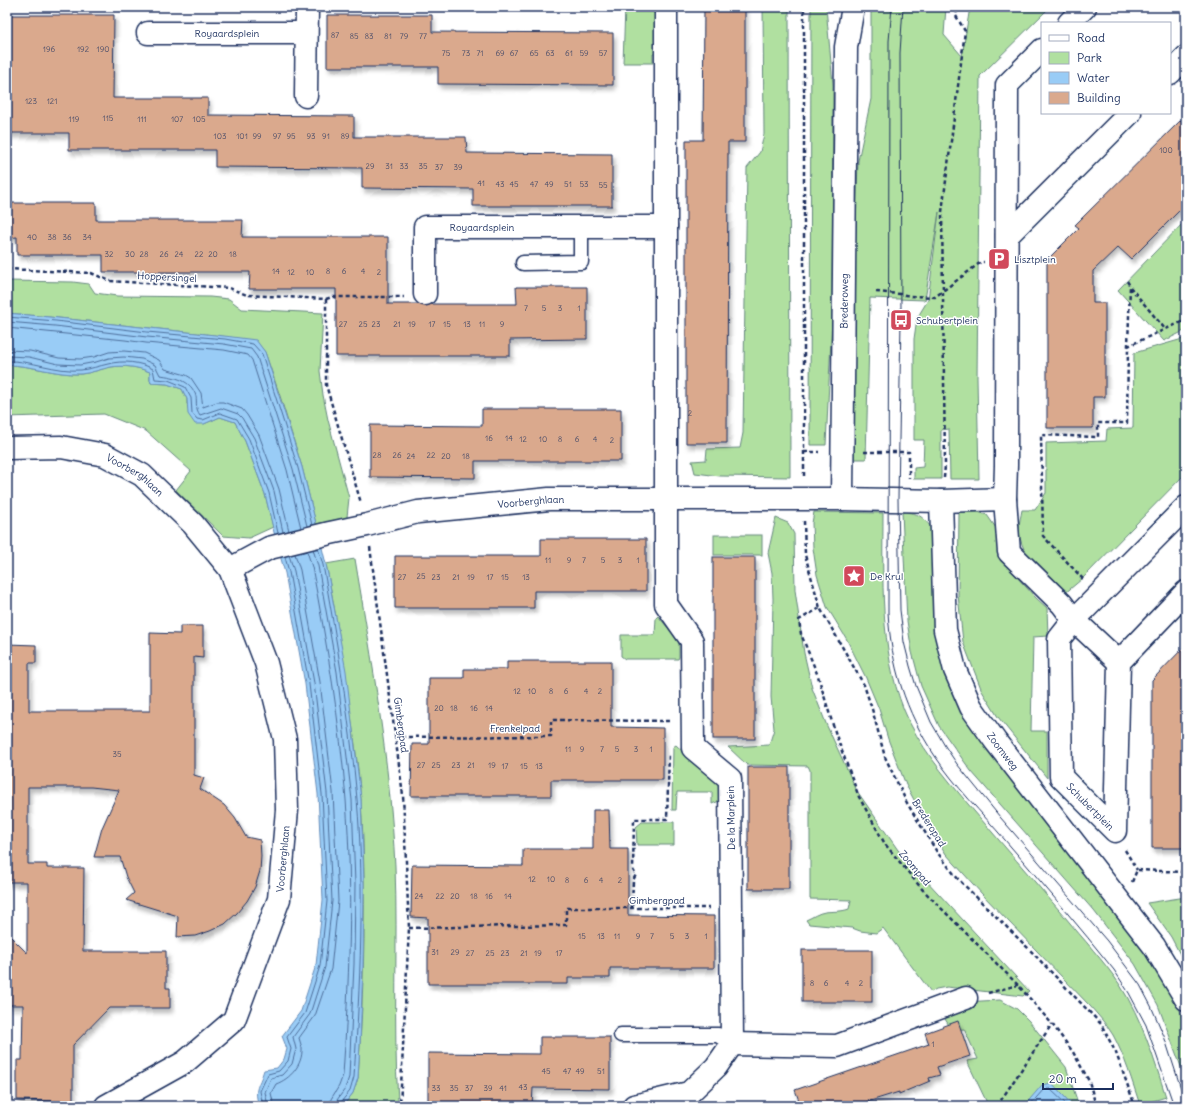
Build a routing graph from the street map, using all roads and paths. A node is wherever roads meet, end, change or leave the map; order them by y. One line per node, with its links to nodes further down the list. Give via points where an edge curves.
1 (307, 7): 10 (street)
2 (666, 7): 18 (street)
3 (804, 7): 33 (path)
4 (838, 7): 11 (street, Brederoweg)
5 (853, 7): 11 (street, Brederoweg)
6 (957, 7): 25 (path, via 956,16 965,30 942,212)
7 (1085, 7): 8 (street)
8 (1070, 22)
9 (148, 33): 10 (street, Royaardsplein)
10 (306, 33): 15 (street)
11 (846, 47): 34 (street, Brederoweg)
12 (1041, 51): 19 (street, via 1007,85)
13 (1186, 57): 14 (street)
14 (1171, 72)
15 (306, 96)
16 (1129, 114): 19 (street)
17 (581, 227): 18 (street, Royaardsplein); 21 (lane, via 581,262); 27 (street, Royaardsplein, via 425,227)
18 (666, 227): 37 (street)
19 (1007, 236): 20 (street)
20 (1007, 262): 25 (path, via 981,262); 39 (street)
21 (523, 263)
22 (7, 269): 28 (path, Hoppersingel, via 92,272 110,282 229,288 247,295)
23 (1127, 281): 24 (path)
24 (1130, 286): 30 (path); 31 (path)
25 (942, 291): 26 (path, via 935,297); 40 (path, via 945,465)
26 (876, 292)
27 (425, 294): 28 (path, Hoppersingel, via 424,297 332,297)
28 (326, 300): 42 (path, via 326,385)
29 (1186, 320): 30 (path)
30 (1165, 328): 31 (path)
31 (1128, 346): 45 (path, via 1126,423 1098,423 1098,437 1041,435 1043,536)
32 (7, 448): 43 (street, Voorberghlaan, via 61,446 105,454 142,475 193,524)
33 (804, 452): 34 (path); 38 (path)
34 (842, 452): 35 (path, via 909,452); 36 (street, Brederoweg)
35 (904, 492): 36 (street); 40 (street)
36 (842, 498): 38 (street, Voorberghlaan)
37 (666, 499): 38 (street, Voorberghlaan); 42 (street, Voorberghlaan, via 549,498 418,512); 50 (street, De la Marplein, via 666,604 692,641)
38 (804, 499): 46 (path, Brederopad, via 805,555)
39 (1004, 499): 40 (street); 47 (street, via 1009,552 1062,604)
40 (941, 501): 55 (street, Zoomweg, via 945,630 955,670 971,706)
41 (1186, 507): 45 (street, Schubertplein)
42 (367, 525): 43 (street, Voorberghlaan, via 269,548); 52 (path, Gimbergpad)
43 (230, 569): 65 (street, Voorberghlaan, via 266,663 285,739 288,810 279,899 234,1020 185,1062)
44 (1186, 592): 48 (street)
45 (1099, 594): 47 (street, Schubertplein)
46 (820, 608): 59 (path, Zoompad, via 799,620 801,634 818,676 858,796 885,844 922,889); 70 (path, Brederopad, via 864,685 885,757 907,803 937,852 958,878 1101,1024 1116,1053)
47 (1074, 620): 48 (street); 48 (street, Schubertplein, via 1059,639 1061,777 1115,831)
48 (1119, 662)
49 (670, 721): 50 (path, Frenkelpad); 51 (path); 52 (path, Frenkelpad, via 551,720 551,736)
50 (692, 721): 57 (street, De la Marplein, via 692,748 730,779)
51 (670, 729)
52 (394, 737): 58 (path, Gimbergpad, via 403,796)
53 (669, 751): 56 (path, via 667,819 634,819 633,870 636,876 632,880)
54 (1186, 872): 55 (path, via 1137,870)
55 (1123, 905): 61 (street, Zoomweg, via 1154,946)
56 (632, 907): 57 (path, Gimbergpad); 58 (path, Gimbergpad, via 566,908 566,925)
57 (731, 908): 64 (street, De la Marplein)
58 (409, 928): 66 (path, Gimbergpad)
59 (1018, 985): 60 (path); 62 (path, Zoompad)
60 (966, 998): 64 (street, via 837,1046)
61 (1186, 999)
62 (1052, 1024): 68 (path); 69 (path, Zoompad, via 1073,1052 1089,1081)
63 (621, 1035): 64 (lane, via 718,1035)
64 (732, 1044): 67 (street, via 716,1067 689,1094)
65 (106, 1106)
66 (400, 1106)
67 (634, 1106)
68 (997, 1106)
69 (1096, 1106)
70 (1135, 1106)

